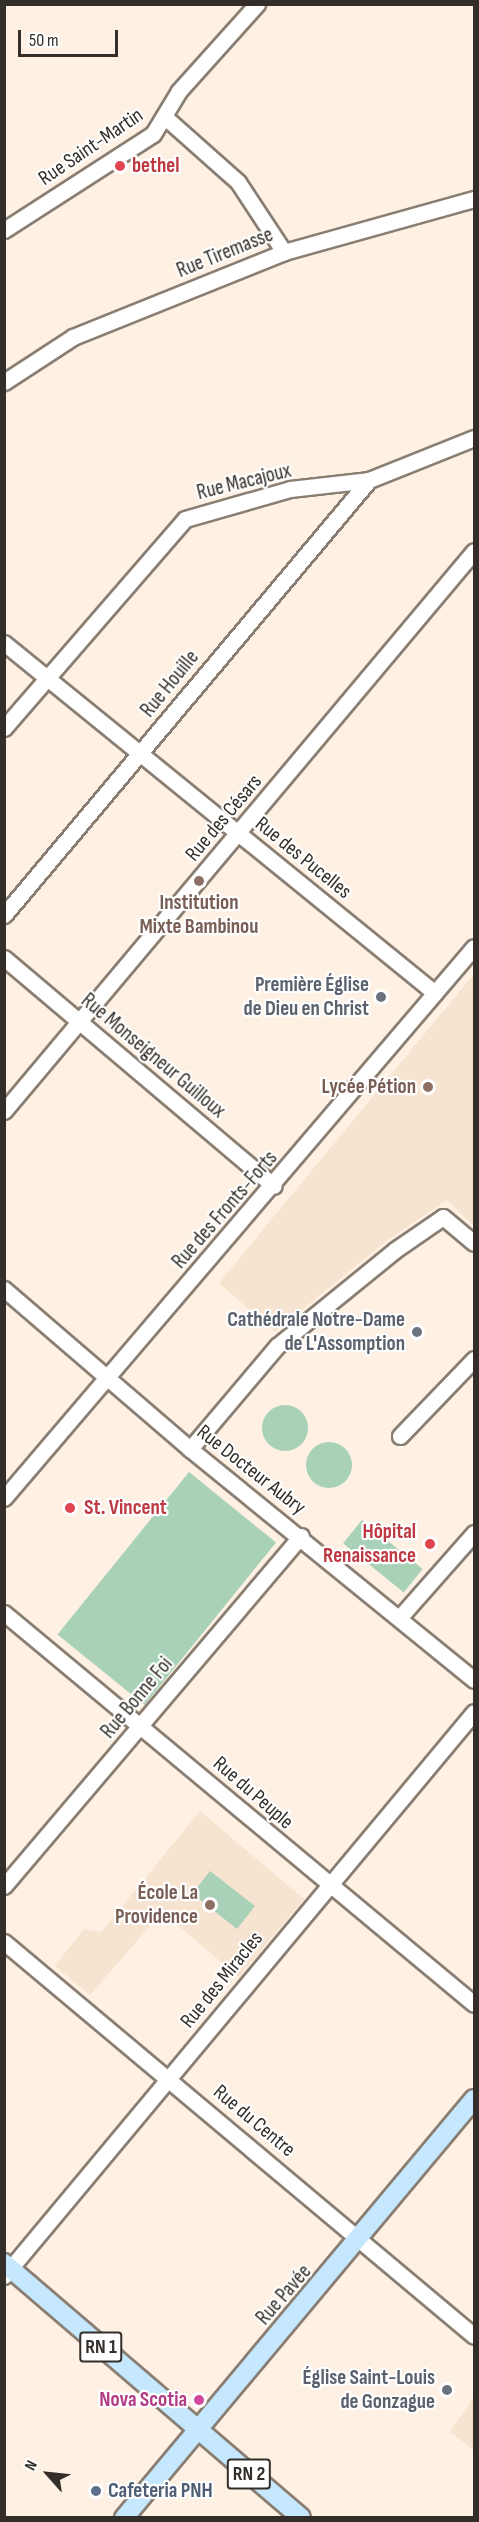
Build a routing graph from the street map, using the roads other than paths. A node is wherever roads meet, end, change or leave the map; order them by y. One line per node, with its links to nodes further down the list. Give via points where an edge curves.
1 (257, 4): 2 (street, Rue Saint-Martin, via 179,91)
2 (166, 118): 4 (street, Rue Saint-Martin, via 153,135); 5 (street, via 238,182)
3 (474, 199): 5 (street, Rue Tiremasse)
4 (4, 230)
5 (284, 252): 6 (street, Rue Tiremasse, via 73,337)
6 (4, 382)
7 (474, 438): 8 (street, Rue Macajoux)
8 (369, 480): 11 (street, Rue Macajoux, via 290,489 185,519); 13 (street, Rue Houille)
9 (474, 551): 14 (street, Rue des Césars)
10 (4, 643): 11 (street, Rue des Pucelles)
11 (47, 677): 12 (street, Rue Macajoux); 13 (street, Rue des Pucelles)
12 (4, 728)
13 (140, 754): 14 (street, Rue des Pucelles); 15 (street, Rue Houille)
14 (239, 833): 18 (street, Rue des Pucelles); 19 (street, Rue des Césars)
15 (4, 915)
16 (474, 949): 18 (street, Rue des Fronts-Forts)
17 (4, 958): 19 (street, Rue Monseigneur Guilloux)
18 (435, 993): 21 (street, Rue des Fronts-Forts)
19 (79, 1022): 20 (street, Rue des Césars); 21 (street, Rue Monseigneur Guilloux)
20 (4, 1111)
21 (274, 1186): 25 (street, Rue des Fronts-Forts)
22 (474, 1243): 27 (street, via 443,1217 395,1250 277,1346)
23 (4, 1289): 25 (street, Rue Docteur Aubry)
24 (474, 1359): 26 (street)
25 (108, 1378): 27 (street, Rue Docteur Aubry); 28 (street, Rue des Fronts-Forts)
26 (400, 1436)
27 (190, 1449): 30 (street, Rue Docteur Aubry)
28 (4, 1498)
29 (474, 1533): 32 (street)
30 (301, 1536): 32 (street, Rue Docteur Aubry); 35 (street, Rue Bonne Foi)
31 (4, 1613): 35 (street, Rue du Peuple)
32 (400, 1617): 33 (street, Rue Docteur Aubry)
33 (474, 1680)
34 (474, 1712): 36 (street, Rue des Miracles)
35 (142, 1725): 36 (street, Rue du Peuple); 37 (street, Rue Bonne Foi)
36 (328, 1885): 39 (street, Rue du Peuple); 40 (street, Rue des Miracles)
37 (4, 1886)
38 (4, 1942): 40 (street, Rue du Centre)
39 (474, 2004)
40 (170, 2077): 42 (street, Rue du Centre); 43 (street, Rue des Miracles)
41 (474, 2100): 42 (main road, Rue Pavée)
42 (361, 2240): 44 (street, Rue du Centre); 45 (main road, Rue Pavée)
43 (7, 2269): 45 (main road, RN 1)
44 (474, 2336)
45 (197, 2430): 46 (main road, Rue Pavée); 47 (main road, RN 2)
46 (124, 2517)
47 (301, 2517)

